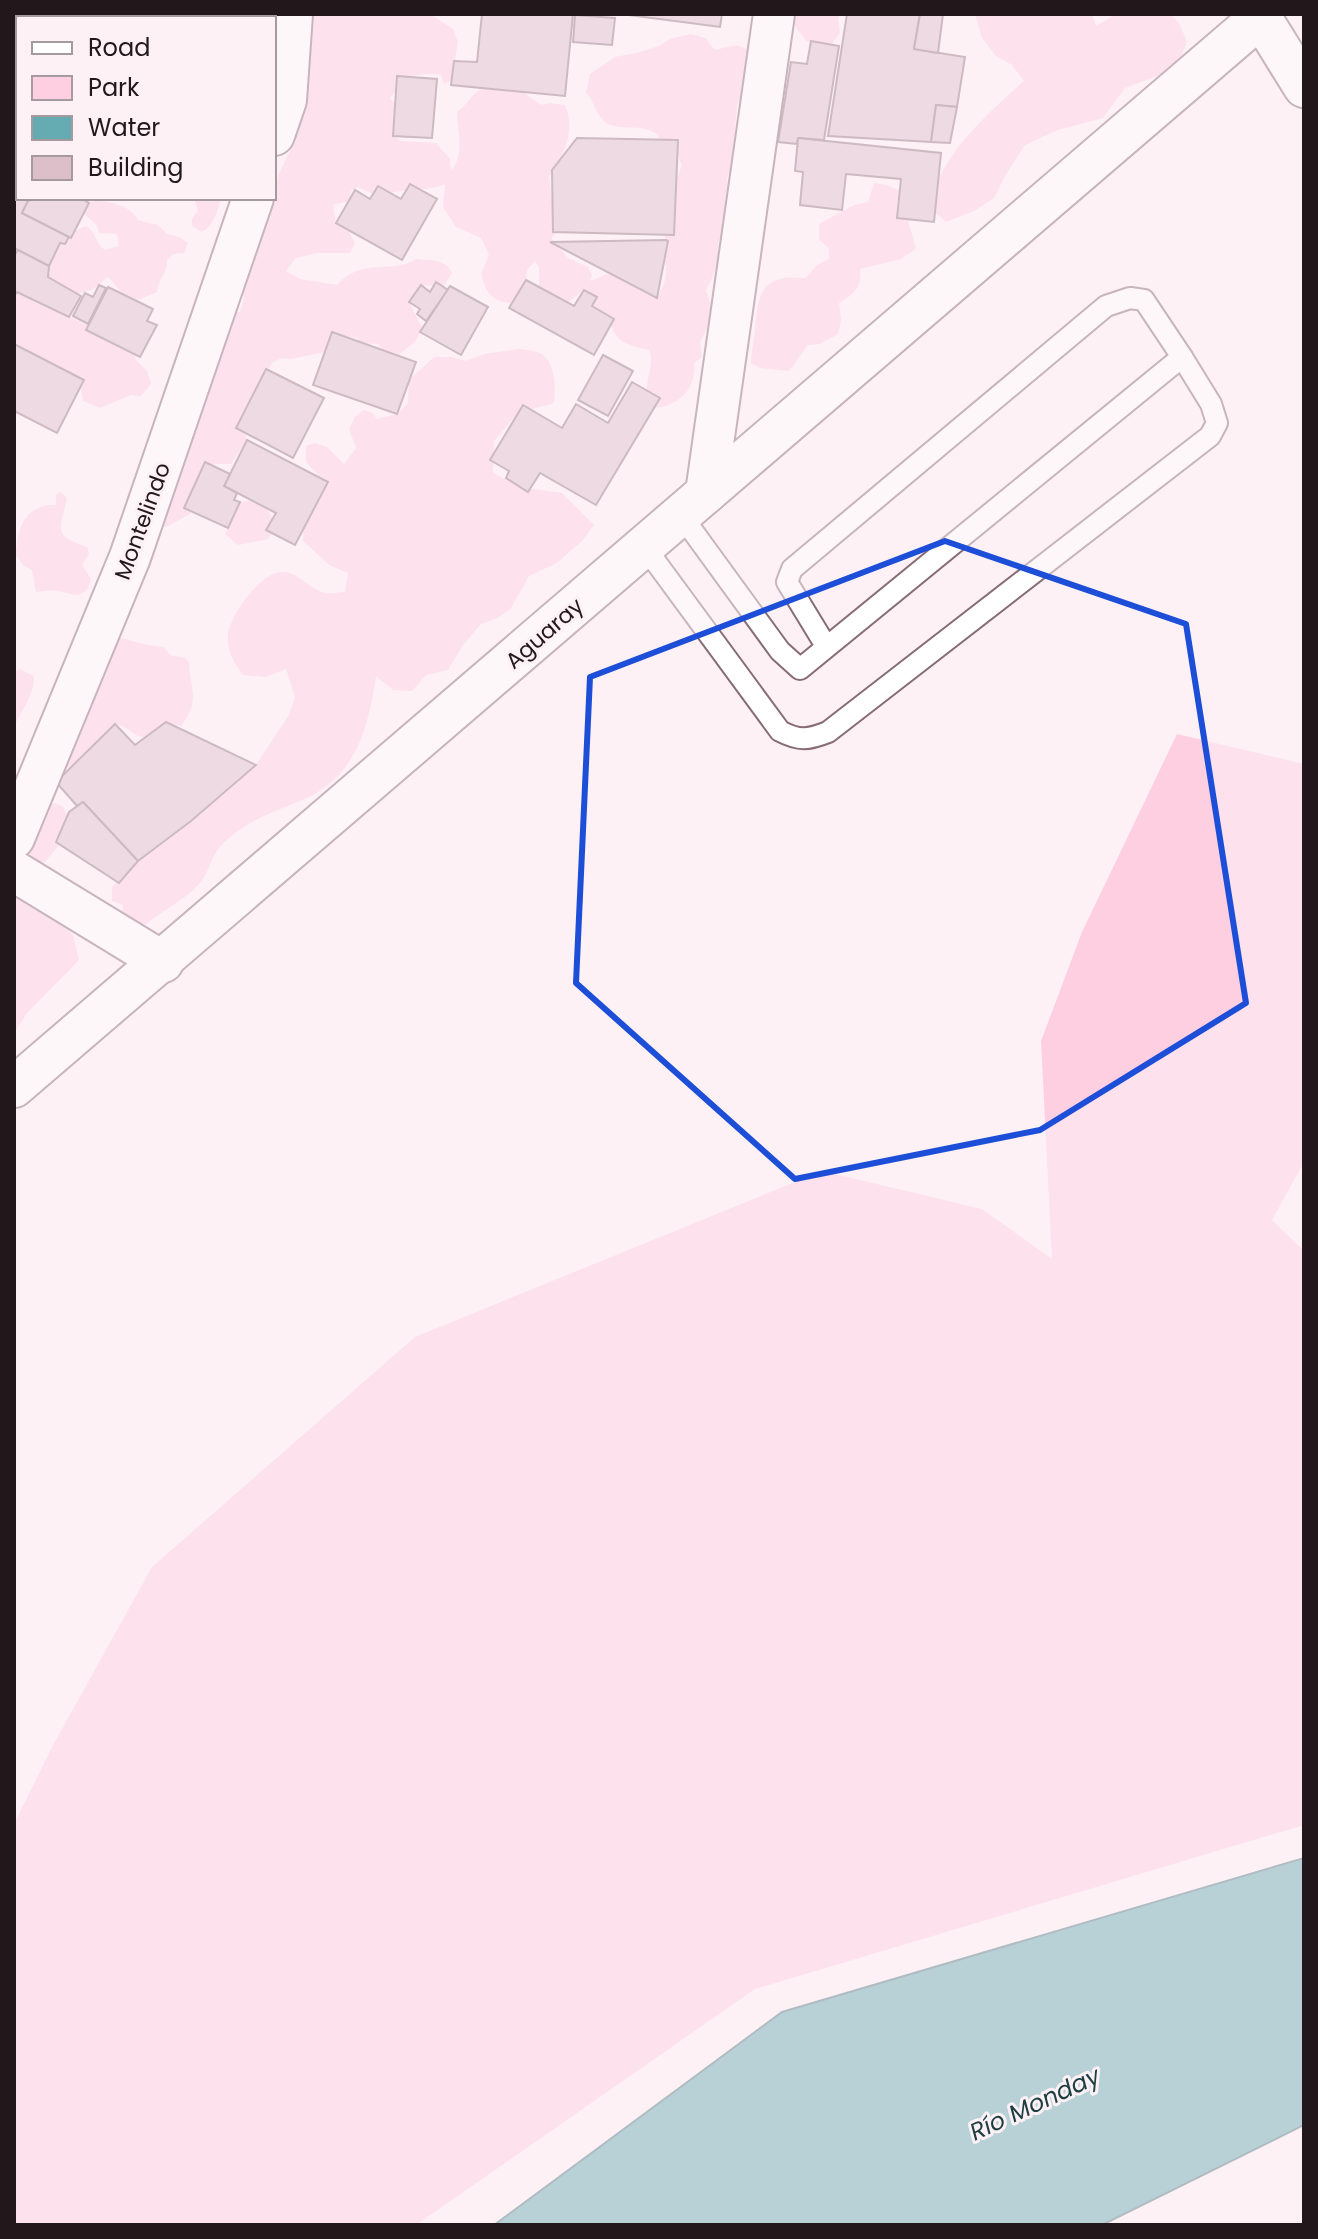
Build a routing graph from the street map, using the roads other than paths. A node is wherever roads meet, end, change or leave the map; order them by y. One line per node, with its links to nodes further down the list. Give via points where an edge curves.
1 (292, 14): 5 (street, via 286,100)
2 (774, 14): 8 (street)
3 (1262, 15): 4 (street); 8 (street, Aguaray)
4 (1304, 87)
5 (276, 129)
6 (252, 200): 11 (street, Montelindo, via 130,557)
7 (1182, 357): 9 (lane, via 1211,404 1217,423 1210,436 828,732 808,740 780,731); 10 (lane); 10 (lane, via 1144,300 1130,298 1106,306 792,569 787,582)
8 (693, 504): 9 (street, Aguaray); 10 (lane, via 780,651 800,669)
9 (644, 546): 13 (street, Aguaray)
10 (826, 646)
11 (14, 838)
12 (14, 871): 13 (street)
13 (163, 962): 14 (street, Aguaray)
14 (14, 1087)

